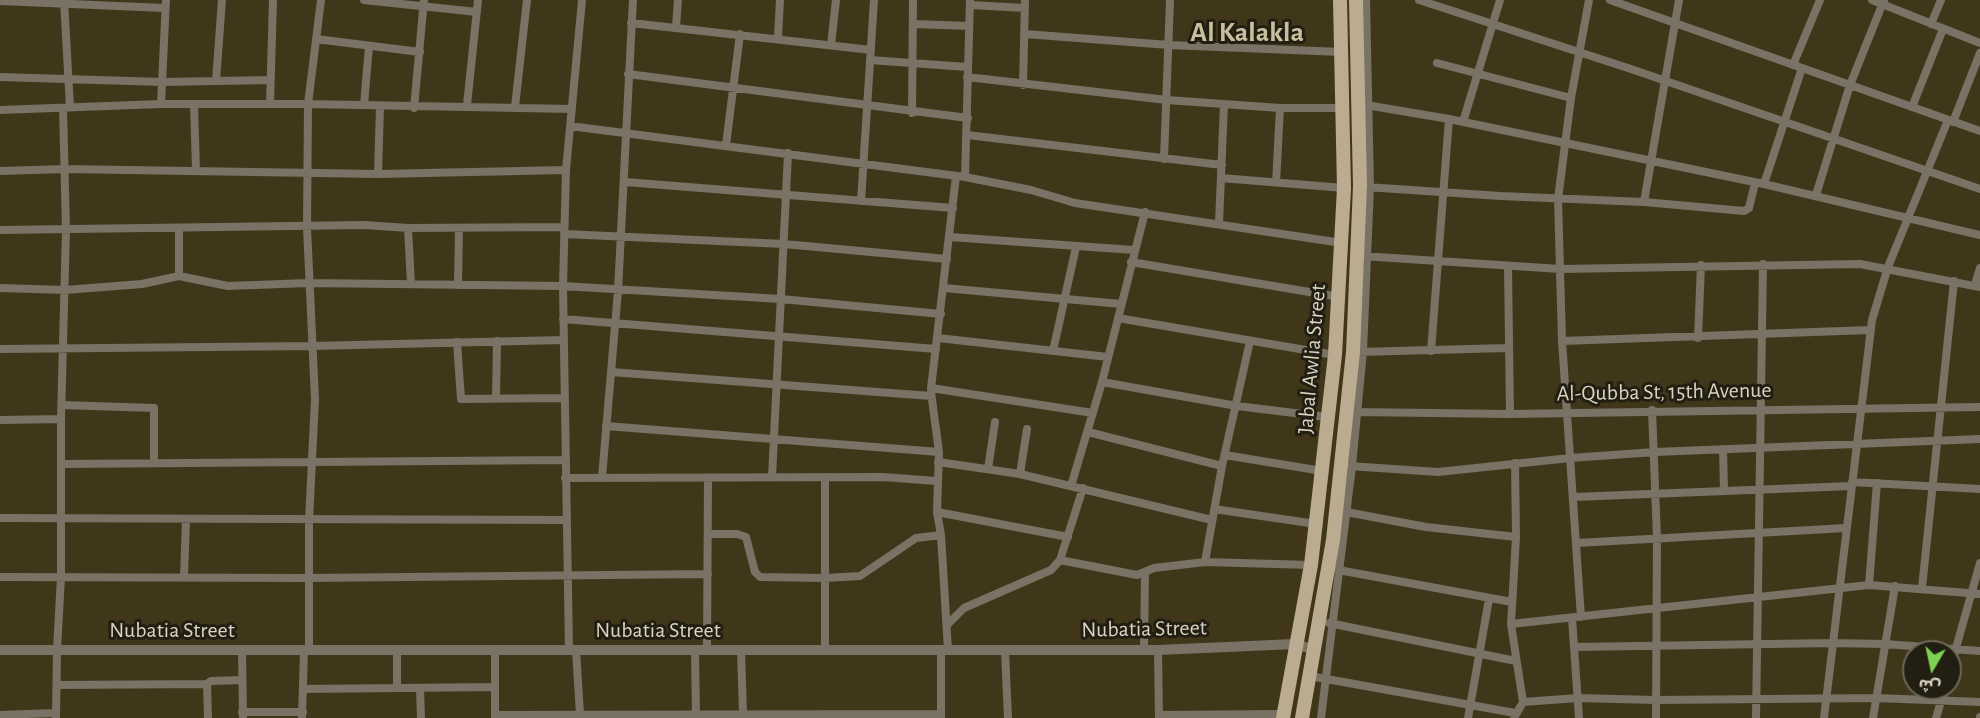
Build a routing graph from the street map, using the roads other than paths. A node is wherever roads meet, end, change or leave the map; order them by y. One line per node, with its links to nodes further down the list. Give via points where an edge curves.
1 (222, 0): 67 (street)
2 (273, 0): 66 (street)
3 (321, 0): 46 (street)
4 (364, 0): 27 (street)
5 (478, 0): 34 (street)
6 (526, 0): 86 (street)
7 (582, 0): 91 (street)
8 (633, 0): 36 (street)
9 (678, 0): 41 (street)
10 (780, 0): 45 (street)
11 (836, 0): 48 (street)
12 (874, 0): 55 (street)
13 (913, 0): 37 (street)
14 (1170, 0): 49 (street)
15 (1341, 0): 52 (main road, Jabal Awlia Street)
16 (1356, 0): 82 (main road, Jabal Awlia Street)
17 (1366, 0): 82 (street)
18 (1419, 0): 38 (street)
19 (1500, 0): 38 (street)
20 (1589, 0): 53 (street)
21 (1610, 0): 35 (street)
22 (1679, 0): 35 (street)
23 (1820, 0): 58 (street)
24 (1872, 0): 30 (street)
25 (1941, 0): 39 (street)
26 (0, 1): 28 (street)
27 (374, 1): 32 (street)
28 (64, 2): 31 (street); 64 (street)
29 (970, 2): 33 (street); 40 (street)
30 (1883, 2): 39 (street); 71 (street)
31 (166, 4): 69 (street)
32 (424, 4): 34 (street); 51 (street)
33 (1025, 4): 44 (street)
34 (477, 12): 80 (street)
35 (1674, 22): 58 (street); 68 (street)
36 (631, 23): 41 (street); 62 (street)
37 (913, 24): 40 (street); 56 (street)
38 (1493, 24): 53 (street); 61 (street)
39 (1931, 24): 42 (street)
40 (969, 26): 59 (street)
41 (676, 27): 43 (street)
42 (1943, 28): 47 (street); 87 (street)
43 (740, 34): 45 (street); 72 (street)
44 (1025, 34): 49 (street); 70 (street)
45 (778, 38): 48 (street)
46 (316, 39): 50 (street); 77 (street)
47 (1980, 43)
48 (831, 45): 55 (street)
49 (1168, 45): 52 (street); 74 (street)
50 (369, 46): 51 (street); 79 (street)
51 (420, 52): 88 (street)
52 (1341, 52): 90 (main road, Jabal Awlia Street)
53 (1579, 53): 68 (street); 73 (street)
54 (1980, 54): 96 (street)
55 (871, 55): 56 (street); 84 (street)
56 (912, 63): 59 (street); 93 (street)
57 (1437, 63): 61 (street)
58 (1793, 64): 60 (street)
59 (967, 67): 65 (street)
60 (1802, 68): 71 (street); 98 (street)
61 (1476, 73): 73 (street); 97 (street)
62 (628, 74): 72 (street); 101 (street)
63 (0, 76): 64 (street)
64 (67, 77): 69 (street); 85 (street)
65 (967, 77): 70 (street); 94 (street)
66 (270, 80): 67 (street); 76 (street)
67 (216, 81): 69 (street)
68 (1663, 81): 98 (street); 108 (street)
69 (162, 82): 75 (street)
70 (1023, 85): 74 (street)
71 (1850, 85): 87 (street); 103 (street)
72 (733, 87): 84 (street); 105 (street)
73 (1571, 98): 104 (street)
74 (1167, 100): 81 (street); 107 (street)
75 (161, 104): 78 (street); 85 (street)
76 (270, 104): 77 (street); 78 (street)
77 (308, 104): 79 (street); 116 (street)
78 (194, 105): 112 (street)
79 (364, 105): 83 (street)
80 (467, 105): 86 (street); 88 (street)
81 (1224, 105): 89 (street); 110 (street)
82 (1365, 105): 95 (street); 123 (main road, Jabal Awlia Street)
83 (380, 106): 88 (street); 117 (street)
84 (866, 106): 93 (street); 109 (street)
85 (66, 107): 92 (street); 111 (street)
86 (515, 107): 91 (street)
87 (1912, 107): 96 (street)
88 (414, 108)
89 (1280, 108): 90 (street); 121 (street)
90 (1344, 108): 124 (main road, Jabal Awlia Street)
91 (572, 109): 99 (street)
92 (0, 110)
93 (912, 113): 94 (street)
94 (968, 118): 102 (street)
95 (1449, 119): 97 (street); 126 (street)
96 (1951, 121): 100 (street); 114 (street)
97 (1463, 122): 104 (street)
98 (1784, 123): 103 (street); 122 (street)
99 (570, 126): 101 (street); 113 (street)
100 (1980, 131)
101 (626, 133): 105 (street); 120 (street)
102 (967, 135): 107 (street); 118 (street)
103 (1833, 140): 114 (street); 128 (street)
104 (1565, 142): 108 (street); 129 (street)
105 (726, 145): 106 (street)
106 (788, 153): 109 (street); 127 (street)
107 (1164, 159): 110 (street)
108 (1650, 161): 122 (street); 131 (street)
109 (864, 162): 118 (street); 130 (street)
110 (1222, 165): 119 (street)
111 (65, 169): 112 (street); 115 (street); 141 (street)
112 (196, 170): 116 (street)
113 (566, 170): 117 (street); 142 (street)
114 (1928, 170): 125 (street); 134 (street)
115 (0, 171)
116 (309, 174): 117 (street); 136 (street)
117 (378, 174)
118 (960, 176): 132 (street); 133 (street, via 1075,202)
119 (1221, 178): 121 (street); 135 (street)
120 (625, 182): 127 (street); 143 (street)
121 (1276, 183): 124 (street)
122 (1760, 183): 128 (street); 131 (street, via 1747,211)
123 (1365, 187): 126 (street); 150 (main road, Jabal Awlia Street)
124 (1344, 188): 146 (main road, Jabal Awlia Street)
125 (1980, 189)
126 (1442, 191): 129 (street); 153 (street)
127 (786, 195): 130 (street); 147 (street)
128 (1816, 195): 134 (street)
129 (1558, 199): 131 (street); 159 (street)
130 (861, 201): 132 (street)
131 (1644, 202)
132 (953, 208): 145 (street)
133 (1144, 212): 135 (street); 149 (street)
134 (1908, 217): 144 (street); 157 (street)
135 (1219, 223): 146 (street)
136 (307, 227): 137 (street); 138 (street); 162 (street)
137 (179, 228): 141 (street); 160 (street)
138 (408, 228): 139 (street); 163 (street)
139 (459, 228): 142 (street); 164 (street)
140 (0, 230): 141 (street)
141 (66, 230): 169 (street)
142 (564, 230): 143 (street); 165 (street)
143 (622, 235): 147 (street); 170 (street)
144 (1980, 235)
145 (950, 237): 148 (street); 151 (street)
146 (1342, 243): 171 (main road, Jabal Awlia Street)
147 (784, 244): 151 (street); 172 (street)
148 (1076, 247): 149 (street); 173 (street)
149 (1134, 250): 152 (street)
150 (1363, 256): 153 (street); 196 (main road, Jabal Awlia Street)
151 (947, 259): 168 (street)
152 (1131, 262): 171 (street); 174 (street)
153 (1437, 262): 156 (street); 195 (street)
154 (1763, 264): 155 (street); 157 (street); 181 (street)
155 (1701, 265): 159 (street); 183 (street)
156 (1508, 267): 159 (street); 191 (street)
157 (1888, 267): 161 (street); 179 (street)
158 (1980, 268): 166 (street)
159 (1560, 269): 187 (street)
160 (180, 276): 162 (street, via 228,286); 169 (street, via 142,284)
161 (1954, 281): 166 (street); 207 (street)
162 (308, 283): 163 (street); 190 (street)
163 (411, 284): 164 (street)
164 (458, 285): 165 (street)
165 (562, 286): 170 (street); 177 (street)
166 (1977, 286)
167 (0, 288): 169 (street)
168 (944, 288): 173 (street); 175 (street)
169 (64, 290): 189 (street)
170 (618, 291): 172 (street); 178 (street)
171 (1339, 297): 197 (main road, Jabal Awlia Street)
172 (781, 299): 175 (street); 180 (street)
173 (1066, 299): 174 (street); 194 (street)
174 (1121, 304): 176 (street)
175 (941, 314): 182 (street)
176 (1118, 318): 186 (street); 198 (street)
177 (563, 319): 178 (street); 184 (street)
178 (615, 321): 180 (street); 199 (street)
179 (1870, 330): 181 (street); 208 (street)
180 (779, 334): 193 (street); 201 (street)
181 (1762, 336): 183 (street); 210 (street)
182 (938, 338): 193 (street); 194 (street)
183 (1698, 338): 187 (street)
184 (563, 340): 185 (street); 204 (street)
185 (497, 341): 188 (street); 203 (street)
186 (1250, 341): 197 (street); 206 (street)
187 (1562, 341): 213 (street)
188 (457, 342): 190 (street); 203 (street, via 461,399)
189 (64, 346): 190 (street); 192 (street); 205 (street)
190 (313, 346): 234 (street)
191 (1507, 348): 195 (street); 215 (street)
192 (0, 349)
193 (936, 349): 202 (street)
194 (1053, 351): 198 (street)
195 (1431, 351): 196 (street)
196 (1358, 352): 212 (main road, Jabal Awlia Street)
197 (1335, 355): 216 (main road, Jabal Awlia Street)
198 (1108, 357): 200 (street)
199 (611, 372): 201 (street); 220 (street)
200 (1102, 382): 206 (street); 214 (street)
201 (776, 384): 202 (street); 223 (street)
202 (931, 392): 214 (street); 229 (street)
203 (496, 398): 204 (street)
204 (563, 398): 233 (street)
205 (62, 405): 217 (street); 236 (street, via 154,408)
206 (1237, 406): 216 (street); 231 (street)
207 (1939, 406): 208 (street, Al-Qubba St, 15th Avenue); 209 (street, Al-Qubba St, 15th Avenue); 225 (street)
208 (1860, 407): 210 (street, Al-Qubba St, 15th Avenue); 226 (street)
209 (1980, 407)
210 (1761, 408): 211 (street, Al-Qubba St, 15th Avenue); 227 (street)
211 (1653, 410): 213 (street, Al-Qubba St, 15th Avenue); 230 (street)
212 (1353, 412): 215 (street, Al-Qubba St, 15th Avenue); 240 (main road, Jabal Awlia Street)
213 (1566, 412): 215 (street, Al-Qubba St, 15th Avenue); 232 (street)
214 (1093, 413): 222 (street)
215 (1510, 414)
216 (1327, 417): 242 (main road, Jabal Awlia Street)
217 (61, 419): 218 (street); 238 (street)
218 (0, 420)
219 (995, 422): 241 (street)
220 (606, 426): 223 (street); 244 (street)
221 (1027, 429): 243 (street)
222 (1088, 432): 239 (street); 252 (street)
223 (773, 438): 229 (street); 245 (street)
224 (1980, 439): 225 (street)
225 (1935, 440): 226 (street); 253 (street)
226 (1856, 443): 227 (street); 251 (street)
227 (1761, 448): 228 (street); 255 (street)
228 (1723, 449): 230 (street); 257 (street)
229 (939, 452): 235 (street)
230 (1655, 452): 232 (street); 258 (street)
231 (1225, 454): 239 (street); 242 (street)
232 (1570, 458): 237 (street); 259 (street)
233 (564, 460): 234 (street); 247 (street)
234 (311, 462): 236 (street); 268 (street)
235 (938, 462): 241 (street); 249 (street)
236 (154, 463): 238 (street)
237 (1515, 463): 240 (street, via 1438,472); 275 (street)
238 (62, 464): 264 (street)
239 (1222, 466): 260 (street)
240 (1348, 466): 261 (main road, Jabal Awlia Street)
241 (988, 469): 243 (street)
242 (1323, 471): 269 (main road, Jabal Awlia Street)
243 (1020, 474): 252 (street)
244 (602, 477): 247 (street); 248 (street)
245 (772, 477): 246 (street); 248 (street)
246 (825, 477): 249 (street); 290 (street)
247 (565, 478): 266 (street)
248 (708, 478): 272 (street)
249 (936, 480): 262 (street)
250 (1877, 483): 251 (street); 253 (street); 291 (street)
251 (1852, 484): 255 (street); 270 (street)
252 (1071, 486): 254 (street)
253 (1931, 486): 256 (street); 294 (street)
254 (1083, 488): 267 (street); 274 (street)
255 (1760, 488): 257 (street); 271 (street)
256 (1980, 489)
257 (1724, 490): 258 (street)
258 (1656, 493): 259 (street); 276 (street)
259 (1574, 497): 277 (street)
260 (1214, 509): 267 (street); 269 (street)
261 (1342, 511): 275 (street, via 1426,527); 282 (main road, Jabal Awlia Street)
262 (937, 512): 273 (street); 274 (street)
263 (0, 518): 264 (street)
264 (62, 518): 265 (street); 285 (street)
265 (186, 519): 268 (street); 288 (street)
266 (566, 520): 268 (street); 286 (street)
267 (1212, 520): 279 (street)
268 (309, 521): 289 (street)
269 (1316, 524): 281 (main road, Jabal Awlia Street)
270 (1846, 528): 271 (street); 293 (street)
271 (1761, 532): 276 (street); 296 (street)
272 (708, 534): 284 (street); 290 (street, via 746,537 755,572 760,577)
273 (942, 536): 290 (street, via 916,538 860,576); 303 (street)
274 (1068, 537): 278 (street)
275 (1516, 537): 298 (street)
276 (1657, 537): 277 (street); 299 (street)
277 (1577, 543): 300 (street)
278 (1060, 560): 283 (street, via 1132,574); 303 (street, via 1038,578 964,608)
279 (1205, 562): 281 (street); 283 (street)
280 (1980, 563): 295 (street)
281 (1311, 565): 306 (main road, Jabal Awlia Street)
282 (1333, 570): 297 (street); 301 (main road, Jabal Awlia Street)
283 (1145, 572): 325 (street)
284 (708, 574): 286 (street); 320 (street)
285 (62, 576): 287 (street); 288 (street); 313 (street)
286 (568, 576): 289 (street); 318 (street)
287 (0, 577)
288 (184, 577): 289 (street)
289 (308, 578): 315 (street)
290 (825, 578): 322 (street)
291 (1869, 585): 292 (street); 293 (street)
292 (1895, 586): 294 (street); 307 (street)
293 (1839, 588): 296 (street); 305 (street)
294 (1922, 588): 295 (street)
295 (1977, 594): 304 (street)
296 (1759, 598): 299 (street); 308 (street)
297 (1489, 599): 298 (street); 330 (street)
298 (1512, 602): 302 (street)
299 (1658, 609): 300 (street); 311 (street)
300 (1577, 617): 302 (street); 310 (street)
301 (1326, 622): 327 (main road, Jabal Awlia Street); 330 (street); 333 (street)
302 (1511, 624): 331 (street)
303 (947, 625): 323 (street)
304 (1959, 640)
305 (1833, 643): 307 (street); 308 (street); 342 (street)
306 (1295, 644): 326 (street, Nubatia Street); 327 (street, Nubatia Street); 362 (main road, Jabal Awlia Street)
307 (1885, 644): 309 (street); 343 (street)
308 (1758, 645): 311 (street); 345 (street)
309 (1902, 645)
310 (1575, 647): 311 (street); 341 (street)
311 (1657, 647): 346 (street)
312 (0, 650): 313 (street, Nubatia Street)
313 (57, 650): 314 (street, Nubatia Street); 336 (street)
314 (242, 650): 315 (street, Nubatia Street); 334 (street)
315 (306, 650): 316 (street, Nubatia Street); 340 (street)
316 (397, 650): 317 (street, Nubatia Street); 338 (street)
317 (495, 650): 318 (street, Nubatia Street); 337 (street)
318 (572, 650): 319 (street, Nubatia Street); 352 (street)
319 (695, 650): 320 (street, Nubatia Street); 357 (street)
320 (707, 650): 321 (street, Nubatia Street)
321 (741, 650): 322 (street, Nubatia Street); 358 (street)
322 (825, 650): 323 (street, Nubatia Street)
323 (945, 650): 324 (street, Nubatia Street); 361 (street)
324 (1005, 650): 325 (street, Nubatia Street); 368 (street)
325 (1144, 650): 326 (street, Nubatia Street)
326 (1158, 650): 365 (street)
327 (1315, 650): 332 (main road, Jabal Awlia Street)
328 (1962, 650): 329 (street)
329 (1980, 651)
330 (1479, 653): 331 (street); 351 (street)
331 (1516, 661): 349 (street)
332 (1310, 676): 333 (street); 369 (main road, Jabal Awlia Street)
333 (1328, 678): 351 (street); 370 (street)
334 (242, 680): 335 (street, via 213,680); 355 (street)
335 (207, 684): 336 (street); 366 (street)
336 (57, 685): 354 (street)
337 (495, 687): 339 (street); 364 (street)
338 (397, 688): 339 (street); 340 (street)
339 (420, 688): 367 (street)
340 (303, 689): 356 (street)
341 (1578, 698): 346 (street); 349 (street); 372 (street)
342 (1826, 698): 343 (street); 345 (street); 375 (street)
343 (1876, 698): 344 (street); 376 (street)
344 (1902, 698)
345 (1757, 699): 346 (street); 374 (street)
346 (1655, 700): 373 (street)
347 (1941, 700): 377 (street)
348 (1954, 700): 350 (street)
349 (1523, 702): 363 (street)
350 (1980, 702)
351 (1470, 704): 363 (street); 371 (street)
352 (580, 714): 357 (street); 364 (street)
353 (0, 715): 354 (street)
354 (56, 715)
355 (243, 715): 356 (street)
356 (302, 715)
357 (696, 715): 358 (street)
358 (739, 715): 359 (street)
359 (773, 716): 360 (street)
360 (856, 716): 361 (street)
361 (941, 716)
362 (1283, 716): 365 (street)
363 (1515, 716)
364 (495, 717)
365 (1159, 717)
366 (208, 718)
367 (421, 718)
368 (1008, 718)
369 (1302, 718)
370 (1321, 718)
371 (1468, 718)
372 (1579, 718)
373 (1656, 718)
374 (1756, 718)
375 (1824, 718)
376 (1873, 718)
377 (1936, 718)

